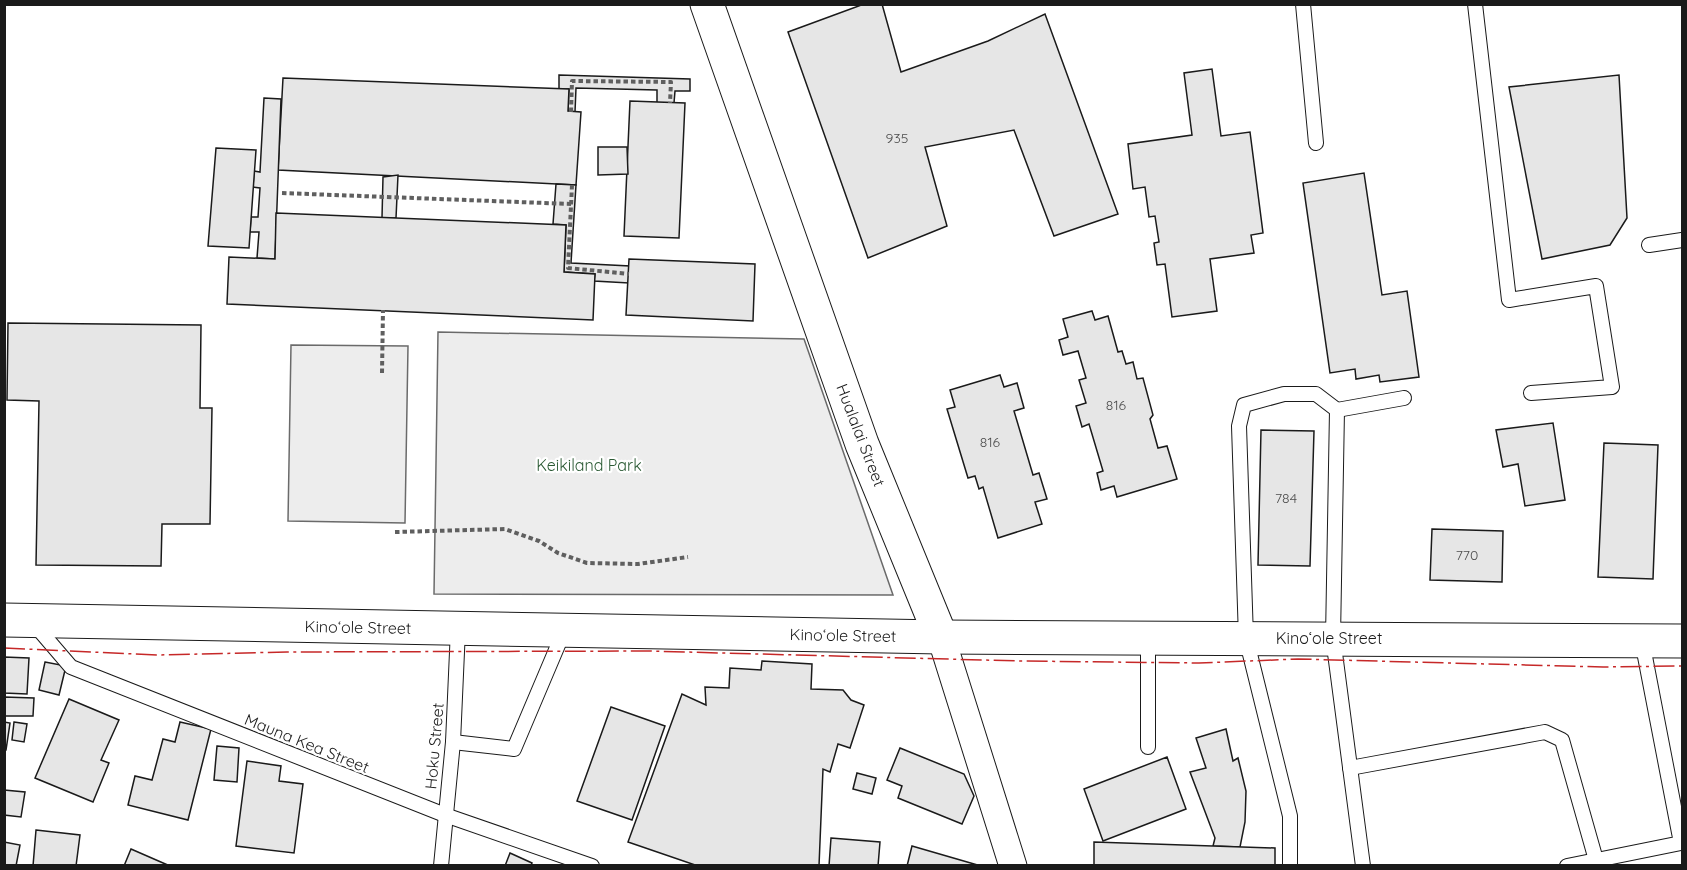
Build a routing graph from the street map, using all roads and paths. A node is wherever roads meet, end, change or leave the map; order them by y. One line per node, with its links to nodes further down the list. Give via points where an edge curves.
1 (707, 4): 23 (street, Hualalai Street, via 862,444)
2 (1303, 4): 6 (lane)
3 (1475, 4): 15 (lane, via 1509,300 1596,286 1612,387)
4 (670, 103): 5 (path, via 670,82 572,81)
5 (571, 112)
6 (1316, 143)
7 (572, 185): 9 (path)
8 (282, 193): 9 (path)
9 (571, 204): 12 (path, via 568,268)
10 (1683, 240): 11 (lane)
11 (1649, 245)
12 (629, 274)
13 (384, 310): 14 (path)
14 (382, 373)
15 (1532, 393)
16 (1404, 398): 17 (lane)
17 (1337, 410): 25 (lane, via 1316,394 1284,394 1244,405 1239,426); 26 (lane)
18 (394, 532): 19 (path, via 505,529 587,563 638,564)
19 (688, 557)
20 (17, 620): 21 (street, Kinoʻole Street); 32 (lane, Mauna Kea Street, via 71,667)
21 (458, 629): 22 (street, Kinoʻole Street); 29 (lane, Hoku Street)
22 (564, 631): 23 (street, Kinoʻole Street); 29 (lane, via 514,749)
23 (941, 637): 24 (street, Kinoʻole Street); 37 (street, Hualalai Street)
24 (1148, 638): 25 (street, Kinoʻole Street); 30 (lane)
25 (1246, 638): 26 (street, Kinoʻole Street); 38 (lane, via 1290,816)
26 (1333, 638): 27 (street, Kinoʻole Street); 31 (lane)
27 (1642, 640): 28 (street, Kinoʻole Street); 33 (lane)
28 (1683, 641)
29 (453, 742): 32 (lane, Hoku Street)
30 (1148, 747)
31 (1350, 768): 34 (lane, via 1545,732 1562,740); 39 (lane)
32 (445, 815): 35 (lane, Hoku Street); 36 (lane, Mauna Kea Street)
33 (1682, 845): 34 (lane)
34 (1596, 860): 40 (lane)
35 (441, 866)
36 (592, 866)
37 (1013, 866)
38 (1290, 866)
39 (1363, 866)
40 (1567, 866)

